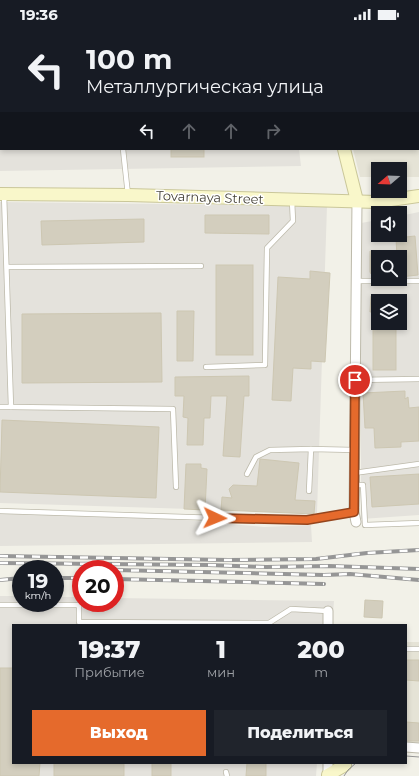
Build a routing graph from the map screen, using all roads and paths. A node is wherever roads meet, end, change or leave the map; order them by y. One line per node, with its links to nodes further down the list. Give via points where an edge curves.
1 (123, 150): 4 (lane)
2 (344, 150): 7 (street)
3 (2, 194): 4 (street, Tovarnaya Street); 9 (lane)
4 (128, 195): 6 (street, Tovarnaya Street)
5 (419, 196): 7 (street, Tovarnaya Street)
6 (292, 199): 7 (street, Tovarnaya Street); 12 (lane, via 293,221 267,248 265,365)
7 (357, 202): 10 (street)
8 (201, 266): 9 (lane)
9 (6, 267): 16 (lane)
10 (356, 281): 11 (lane); 14 (street)
11 (419, 281)
12 (206, 366)
13 (419, 379): 14 (lane)
14 (355, 380): 18 (street)
15 (0, 407): 16 (lane)
16 (11, 407): 23 (lane, via 173,409)
17 (312, 449): 18 (lane); 21 (lane, via 270,450 256,457); 24 (lane)
18 (355, 450): 20 (street)
19 (419, 464): 20 (lane)
20 (354, 473): 22 (street)
21 (247, 474)
22 (354, 485): 26 (street); 28 (lane, via 363,485 365,525)
23 (176, 487)
24 (309, 491)
25 (0, 511): 26 (lane, via 307,520)
26 (354, 512): 27 (street)
27 (356, 522)
28 (419, 523)
29 (0, 605): 30 (lane, via 79,605 79,622 269,623 291,609)
30 (328, 611): 31 (street)
31 (328, 624)
32 (407, 649): 33 (lane)
33 (419, 649)
34 (407, 748): 35 (street)
35 (419, 748)
36 (344, 768): 37 (street)
37 (328, 771)

